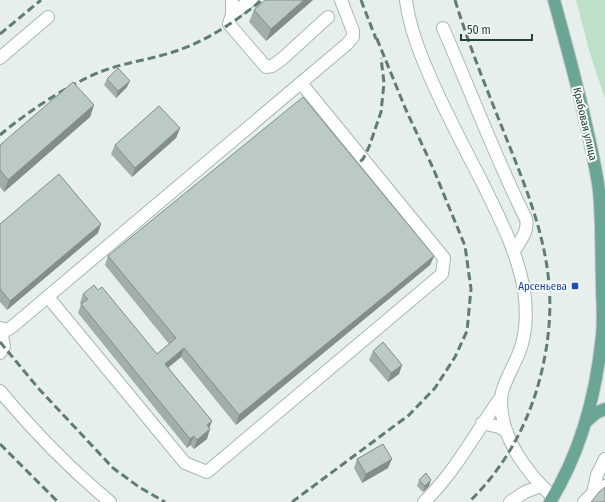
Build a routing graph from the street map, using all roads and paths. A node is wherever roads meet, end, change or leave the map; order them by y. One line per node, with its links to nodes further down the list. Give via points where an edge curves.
1 (232, 0): 6 (street)
2 (251, 0): 6 (street)
3 (341, 0): 11 (street, via 353,37)
4 (406, 0): 12 (street, via 413,35 437,94)
5 (554, 0): 13 (main road, Крабовая улица, via 592,148 599,191)
6 (232, 14): 8 (street, via 229,24 266,67 282,59)
7 (48, 17): 10 (street)
8 (328, 17)
9 (443, 28): 12 (street, via 528,225)
10 (0, 58)
11 (301, 83): 14 (street); 14 (street, via 444,258 442,274 207,472 185,463)
12 (514, 251): 19 (street, via 524,291 525,331 520,352)
13 (604, 259): 15 (main road, Крабовая улица)
14 (48, 297): 16 (street, via 7,330)
15 (604, 300): 21 (main road, Крабовая улица, via 598,371)
16 (0, 328): 17 (street, via 4,347)
17 (0, 353)
18 (0, 391): 29 (street, via 60,458)
19 (501, 397): 22 (street); 23 (street, via 503,421)
20 (605, 409): 21 (main road)
21 (587, 421): 28 (main road, Крабовая улица, via 569,467)
22 (482, 423): 23 (street); 30 (street, via 449,474)
23 (507, 432): 25 (street, via 513,446)
24 (605, 459): 27 (street, via 597,475)
25 (541, 486): 28 (street); 31 (street, via 525,492)
26 (605, 486): 27 (street)
27 (593, 493): 32 (street)
28 (552, 499)
29 (110, 502)
30 (424, 502)
31 (510, 502)
32 (584, 502)

